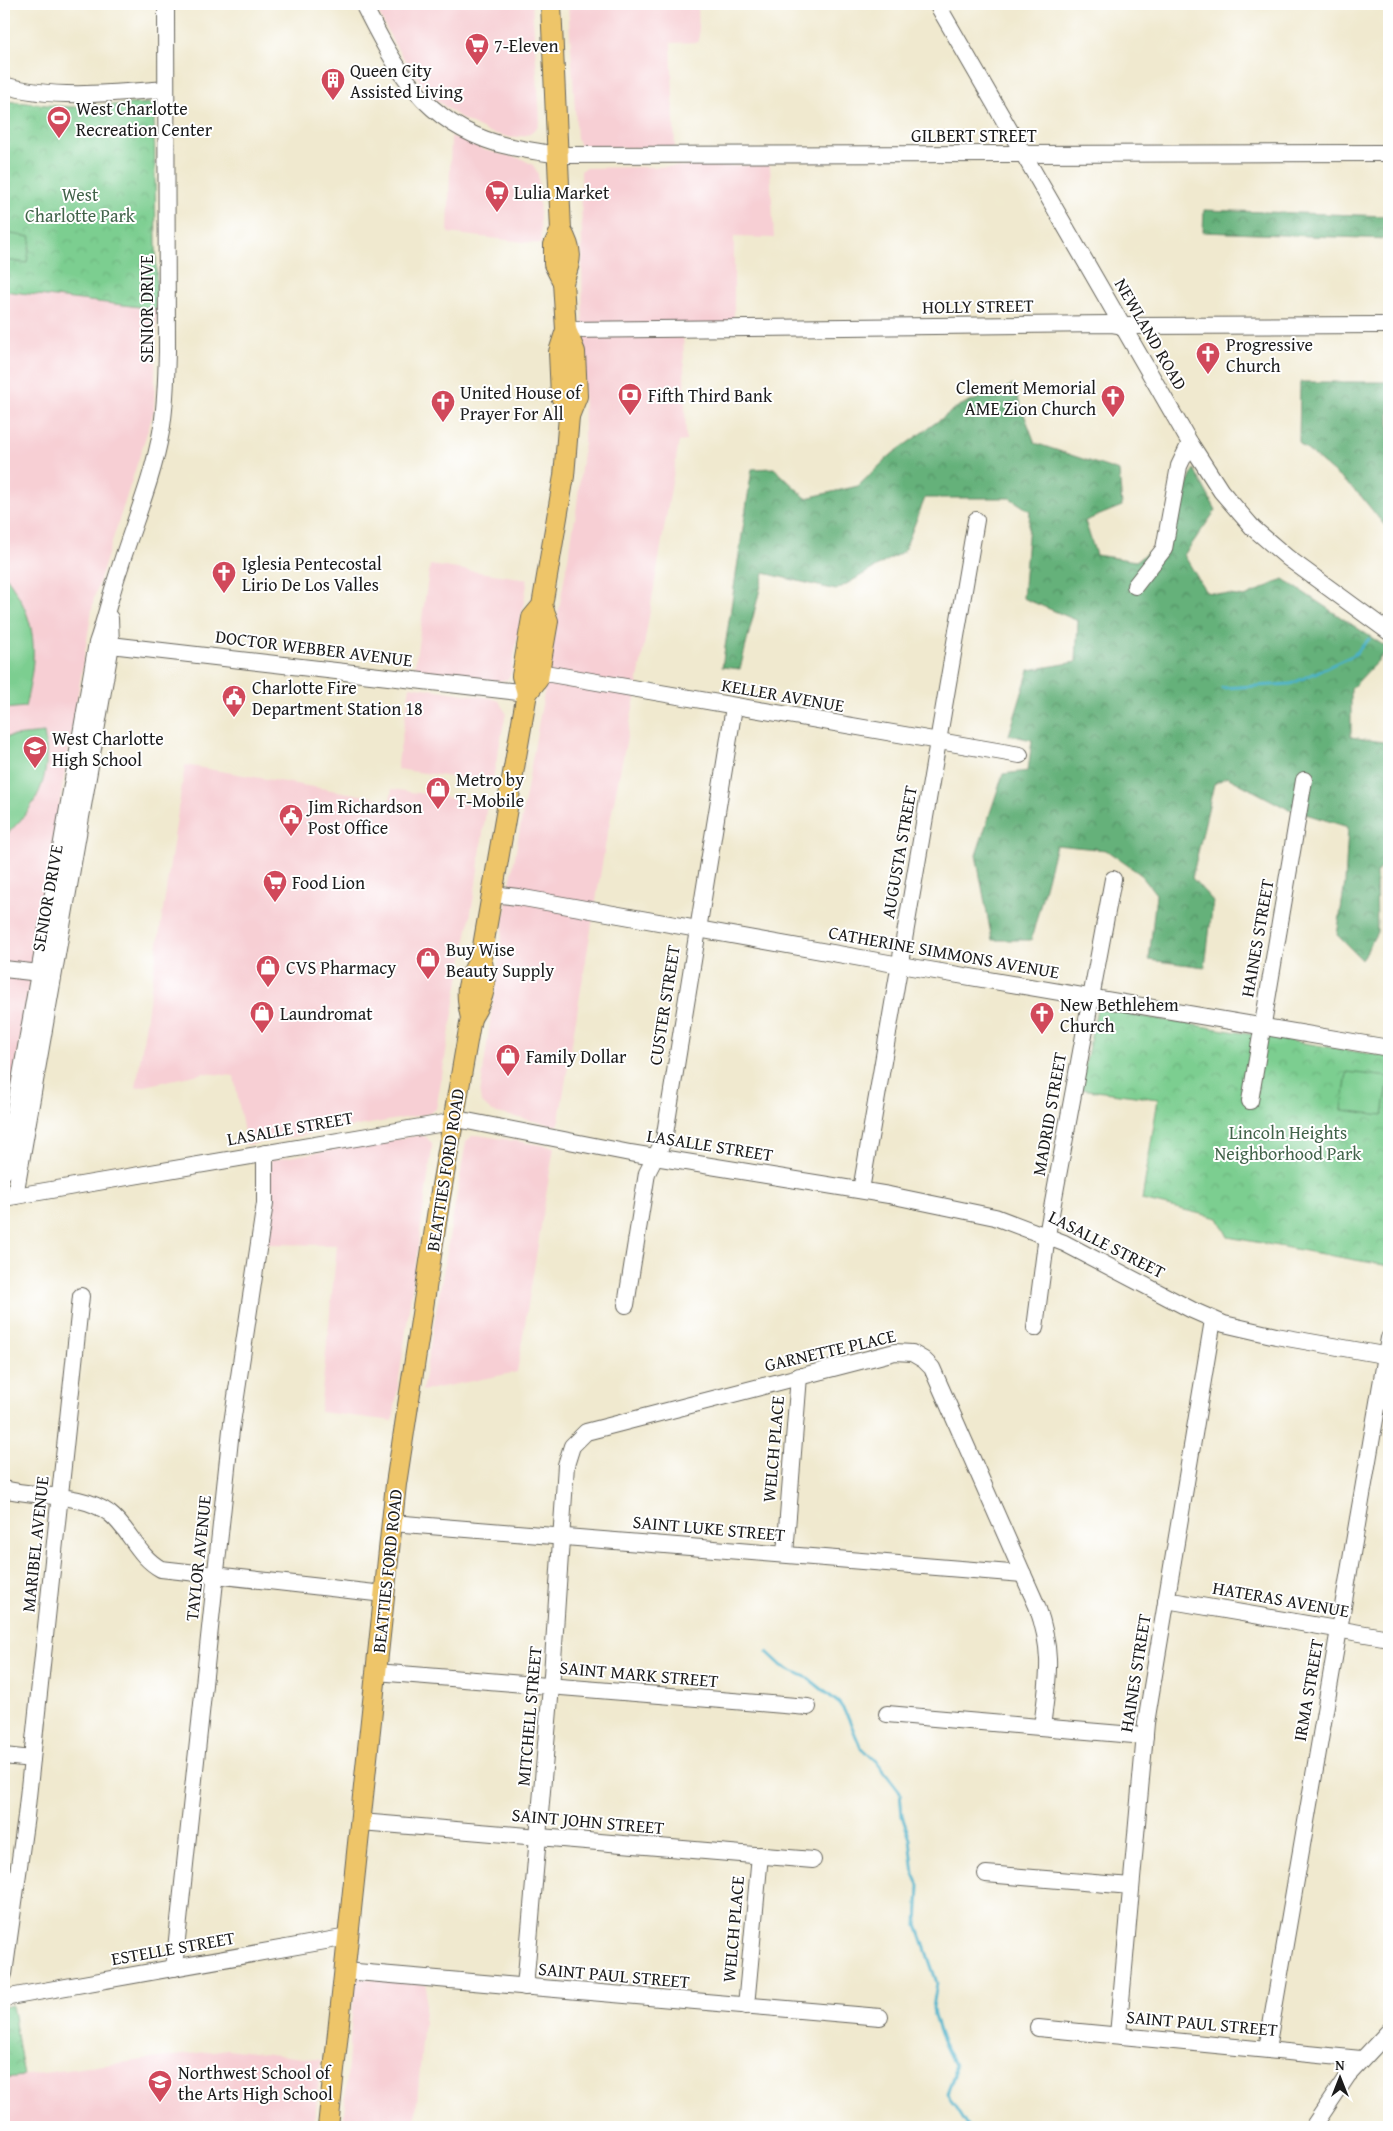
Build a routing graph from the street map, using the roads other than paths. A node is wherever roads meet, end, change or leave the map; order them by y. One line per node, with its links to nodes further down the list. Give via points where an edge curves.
1 (166, 4): 6 (street, SENIOR DRIVE)
2 (363, 4): 9 (street, GILBERT STREET, via 396,66 432,109 480,137)
3 (551, 4): 9 (main road, BEATTIES FORD ROAD)
4 (937, 4): 8 (street, NEWLAND ROAD)
5 (4, 85): 6 (street, via 58,93)
6 (166, 89): 18 (street, SENIOR DRIVE, via 166,401 151,474 118,573)
7 (1389, 153): 8 (street, GILBERT STREET)
8 (1025, 154): 9 (street, GILBERT STREET); 11 (street, NEWLAND ROAD)
9 (559, 155): 12 (main road, BEATTIES FORD ROAD, via 561,230 554,245 554,264 563,282)
10 (1389, 325): 11 (street, HOLLY STREET)
11 (1124, 326): 12 (street, HOLLY STREET); 13 (street, NEWLAND ROAD)
12 (566, 330): 16 (main road, BEATTIES FORD ROAD, via 559,352 561,396 569,416 564,476)
13 (1190, 443): 15 (street, via 1179,466 1164,549); 17 (street, NEWLAND ROAD, via 1220,491 1254,528 1288,558)
14 (976, 520): 22 (street, AUGUSTA STREET)
15 (1135, 586)
16 (542, 606): 19 (main road, BEATTIES FORD ROAD, via 548,621); 20 (main road, BEATTIES FORD ROAD, via 532,618 522,676)
17 (1389, 632)
18 (104, 644): 20 (street, DOCTOR WEBBER AVENUE); 30 (street, SENIOR DRIVE)
19 (539, 672): 20 (main road, BEATTIES FORD ROAD, via 538,679); 21 (street, KELLER AVENUE)
20 (527, 693): 26 (main road, BEATTIES FORD ROAD)
21 (734, 707): 22 (street, KELLER AVENUE); 27 (street, CUSTER STREET)
22 (938, 741): 23 (street, KELLER AVENUE); 28 (street, AUGUSTA STREET)
23 (1020, 755)
24 (1304, 780): 32 (street, HAINES STREET)
25 (1112, 879): 31 (street, MADRID STREET)
26 (492, 894): 27 (street, CATHERINE SIMMONS AVENUE); 35 (main road, BEATTIES FORD ROAD, via 481,958 486,977 482,1000 470,1018)
27 (696, 928): 28 (street, CATHERINE SIMMONS AVENUE); 37 (street, CUSTER STREET, via 664,1140)
28 (900, 965): 31 (street, CATHERINE SIMMONS AVENUE); 39 (street, AUGUSTA STREET)
29 (4, 969): 30 (street)
30 (46, 974): 38 (street, SENIOR DRIVE); 40 (street, SENIOR DRIVE)
31 (1090, 998): 32 (street, CATHERINE SIMMONS AVENUE); 41 (street, MADRID STREET)
32 (1263, 1027): 33 (street, CATHERINE SIMMONS AVENUE); 34 (street, HAINES STREET)
33 (1389, 1048)
34 (1250, 1101)
35 (453, 1119): 36 (street, LASALLE STREET); 37 (street, LASALLE STREET); 51 (main road, BEATTIES FORD ROAD, via 409,1393)
36 (265, 1153): 40 (street, LASALLE STREET); 55 (street, TAYLOR AVENUE, via 265,1203 231,1430)
37 (655, 1157): 39 (street, LASALLE STREET); 43 (street, CUSTER STREET, via 647,1173)
38 (4, 1172)
39 (861, 1190): 41 (street, LASALLE STREET, via 973,1212)
40 (9, 1197)
41 (1047, 1235): 44 (street, LASALLE STREET); 45 (street, MADRID STREET)
42 (81, 1296): 50 (street, MARIBEL AVENUE)
43 (626, 1305)
44 (1213, 1320): 47 (street, LASALLE STREET, via 1269,1335); 57 (street, HAINES STREET)
45 (1035, 1328)
46 (1389, 1338): 47 (street, IRMA STREET)
47 (1388, 1356): 58 (street, IRMA STREET)
48 (799, 1376): 52 (street, GARNETTE PLACE, via 586,1432 572,1446 566,1465); 53 (street, WELCH PLACE); 54 (street, GARNETTE PLACE, via 894,1352 912,1353 924,1360 932,1368 962,1432)
49 (4, 1489): 50 (street)
50 (60, 1498): 55 (street, via 84,1502 108,1512 143,1556 156,1566); 67 (street, MARIBEL AVENUE)
51 (392, 1523): 52 (street, SAINT LUKE STREET); 56 (main road, BEATTIES FORD ROAD)
52 (560, 1537): 53 (street, SAINT LUKE STREET); 61 (street, MITCHELL STREET)
53 (785, 1554): 54 (street, SAINT LUKE STREET)
54 (1023, 1574): 64 (street, GARNETTE PLACE, via 1048,1643 1050,1662)
55 (216, 1575): 56 (street); 75 (street, TAYLOR AVENUE)
56 (384, 1594): 60 (main road, BEATTIES FORD ROAD)
57 (1166, 1600): 58 (street, HATERAS AVENUE); 65 (street, HAINES STREET)
58 (1338, 1630): 59 (street, HATERAS AVENUE); 86 (street, IRMA STREET)
59 (1389, 1638)
60 (376, 1672): 61 (street, SAINT MARK STREET); 68 (main road, BEATTIES FORD ROAD)
61 (551, 1687): 62 (street, SAINT MARK STREET); 69 (street, MITCHELL STREET)
62 (808, 1707)
63 (887, 1714): 64 (street)
64 (1042, 1727): 65 (street)
65 (1145, 1736): 73 (street, HAINES STREET)
66 (4, 1756): 67 (street)
67 (32, 1759): 77 (street, MARIBEL AVENUE)
68 (361, 1822): 69 (street, SAINT JOHN STREET); 74 (main road, BEATTIES FORD ROAD)
69 (539, 1837): 70 (street, SAINT JOHN STREET); 78 (street, MITCHELL STREET)
70 (760, 1855): 71 (street, SAINT JOHN STREET); 81 (street, WELCH PLACE)
71 (813, 1860)
72 (986, 1874): 73 (street)
73 (1131, 1886): 85 (street, HAINES STREET)
74 (348, 1938): 75 (street, ESTELLE STREET); 76 (main road, BEATTIES FORD ROAD)
75 (174, 1968): 80 (street, ESTELLE STREET)
76 (345, 1971): 78 (street, SAINT PAUL STREET); 88 (main road, BEATTIES FORD ROAD)
77 (4, 1974)
78 (525, 1987): 81 (street, SAINT PAUL STREET)
79 (4, 1991): 80 (street)
80 (4, 1998)
81 (746, 2006): 82 (street, SAINT PAUL STREET)
82 (880, 2016)
83 (1038, 2028): 85 (street, SAINT PAUL STREET)
84 (1389, 2031): 87 (street)
85 (1118, 2035): 86 (street, SAINT PAUL STREET)
86 (1267, 2049): 87 (street, SAINT PAUL STREET)
87 (1362, 2059): 89 (street)
88 (328, 2127)
89 (1314, 2127)

